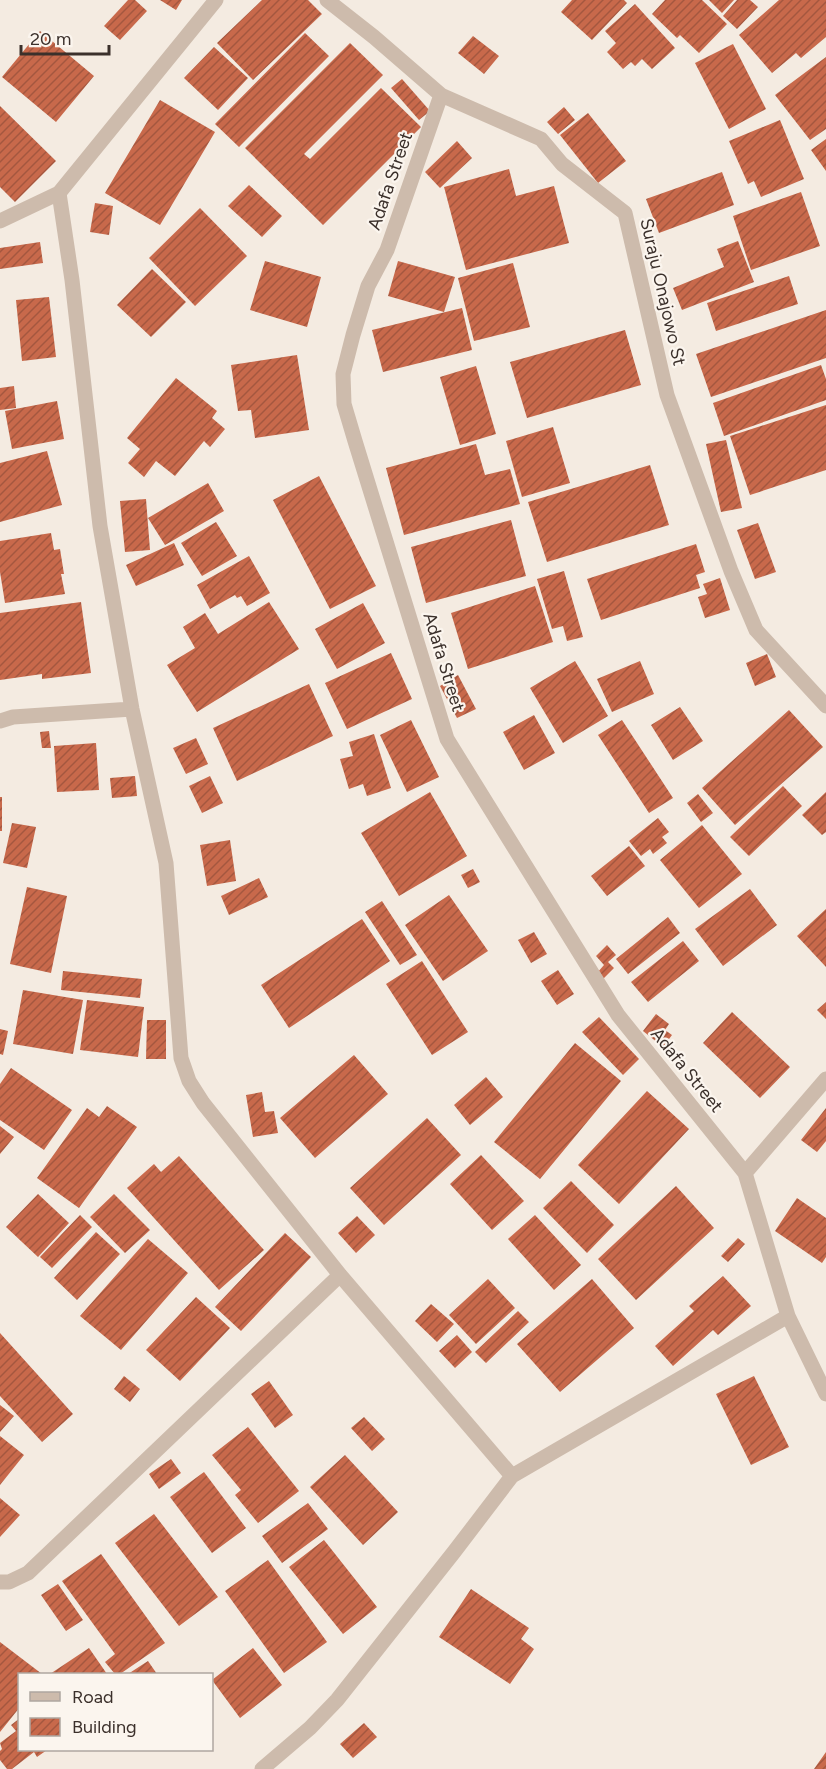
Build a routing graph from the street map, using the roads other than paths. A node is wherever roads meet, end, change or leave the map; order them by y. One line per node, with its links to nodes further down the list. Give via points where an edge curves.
1 (216, 0): 4 (street)
2 (327, 0): 3 (street, Suraju Onajowo St)
3 (441, 95): 6 (street, Suraju Onajowo St, via 541,140 562,164 625,213 667,395 731,571 756,630); 10 (street, Adafa Street, via 387,250 368,286 352,335 343,374 344,404 447,739 618,1015)
4 (59, 193): 5 (street); 7 (street, via 100,526)
5 (0, 221)
6 (826, 706)
7 (132, 708): 8 (street); 11 (street, via 166,862 181,1058 189,1081)
8 (0, 721)
9 (826, 1079): 10 (street)
10 (745, 1173): 12 (street)
11 (340, 1275): 14 (street); 15 (street, via 28,1573)
12 (788, 1316): 13 (street); 14 (street)
13 (826, 1394)
14 (512, 1476): 16 (street, via 337,1700)
15 (0, 1582)
16 (262, 1769)

